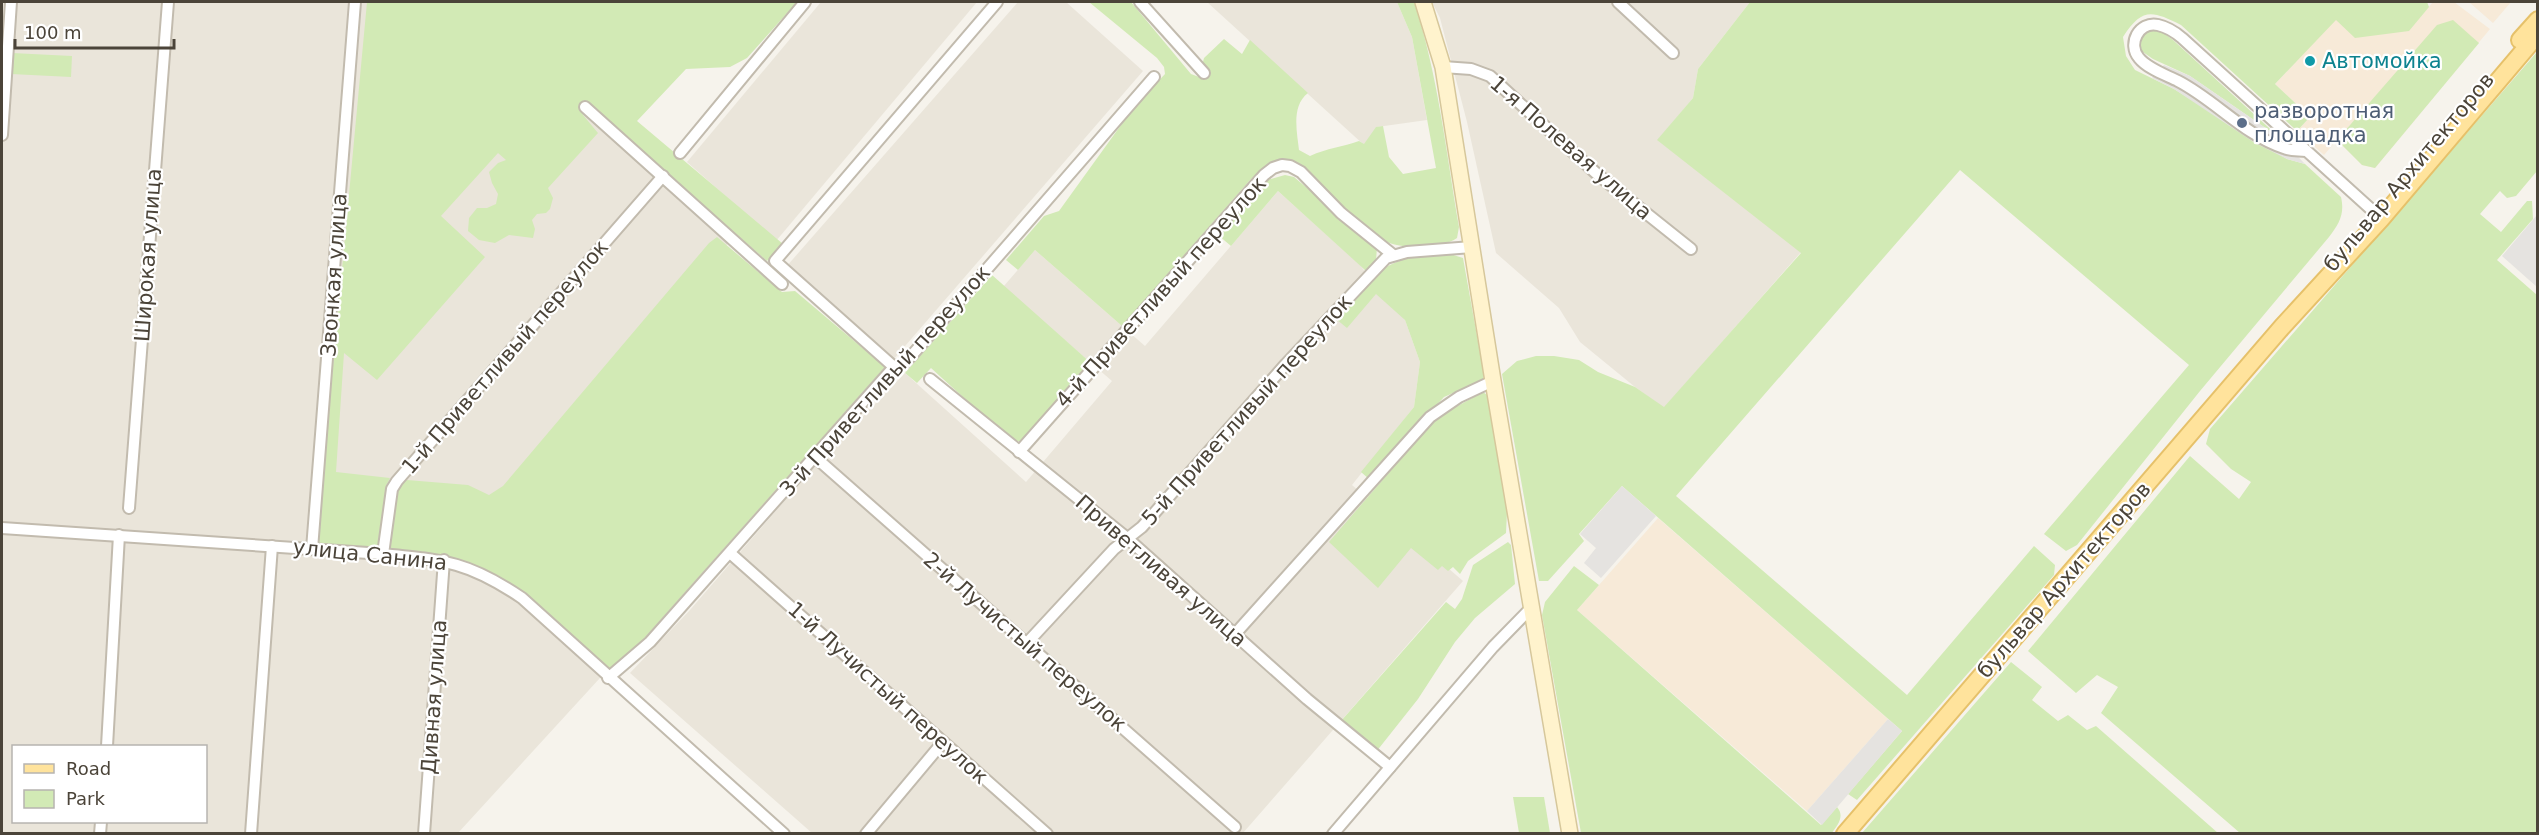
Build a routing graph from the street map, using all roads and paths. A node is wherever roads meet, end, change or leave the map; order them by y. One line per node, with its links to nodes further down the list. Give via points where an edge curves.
1 (11, 2): 16 (street)
2 (168, 2): 30 (street, Широкая улица)
3 (355, 2): 35 (street, Звонкая улица)
4 (805, 2): 18 (street)
5 (997, 2): 25 (street, via 775,261)
6 (1140, 2): 13 (street)
7 (1423, 2): 12 (main road)
8 (1618, 2): 11 (street)
9 (2538, 20): 20 (main road, бульвар Архитекторов)
10 (2538, 34): 20 (main road, бульвар Архитекторов)
11 (1672, 52)
12 (1443, 67): 21 (main road); 22 (street, 1-я Полевая улица, via 1472,69 1490,76 1597,174)
13 (1204, 73)
14 (1154, 77): 25 (street, 3-й Приветливый переулок, via 913,354)
15 (585, 108): 19 (street)
16 (2, 135)
17 (2307, 151): 17 (street, via 2176,33 2157,24 2147,25 2137,33 2134,51 2139,60 2197,93 2252,132 2284,149); 20 (street)
18 (680, 153)
19 (663, 176): 24 (street); 37 (street, 1-й Приветливый переулок, via 396,481)
20 (2377, 215): 54 (main road, бульвар Архитекторов)
21 (1472, 247): 23 (street); 27 (main road)
22 (1691, 249)
23 (1393, 255): 28 (street, 4-й Приветливый переулок, via 1341,213 1301,172 1290,166 1273,168); 33 (street, 5-й Приветливый переулок, via 1286,363 1142,527)
24 (782, 284)
25 (894, 367): 29 (street, 3-й Приветливый переулок)
26 (930, 379): 28 (street, Приветливая улица)
27 (1493, 381): 39 (main road); 40 (street, via 1430,417)
28 (1019, 452): 33 (street, Приветливая улица)
29 (815, 457): 36 (street, 3-й Приветливый переулок); 41 (street, 2-й Лучистый переулок)
30 (129, 508)
31 (2, 528): 32 (street, улица Санина)
32 (119, 535): 34 (street, улица Санина); 44 (street)
33 (1127, 538): 40 (street, Приветливая улица); 41 (street, 5-й Приветливый переулок)
34 (272, 546): 35 (street, улица Санина); 47 (street)
35 (312, 549): 37 (street, улица Санина)
36 (730, 553): 42 (street, 3-й Приветливый переулок, via 650,642); 43 (street, 1-й Лучистый переулок)
37 (383, 554): 38 (street, улица Санина)
38 (444, 560): 42 (street, улица Санина, via 494,579 522,598); 48 (street, Дивная улица)
39 (1532, 607): 45 (street); 53 (main road)
40 (1235, 634): 45 (street, Приветливая улица)
41 (1028, 644): 46 (street, 2-й Лучистый переулок)
42 (608, 678): 49 (street, улица Санина)
43 (943, 742): 50 (street); 51 (street, 1-й Лучистый переулок)
44 (107, 745)
45 (1390, 767): 52 (street)
46 (1235, 827)
47 (251, 834)
48 (424, 834)
49 (784, 834)
50 (866, 834)
51 (1047, 834)
52 (1334, 834)
53 (1570, 834)
54 (1845, 834)

